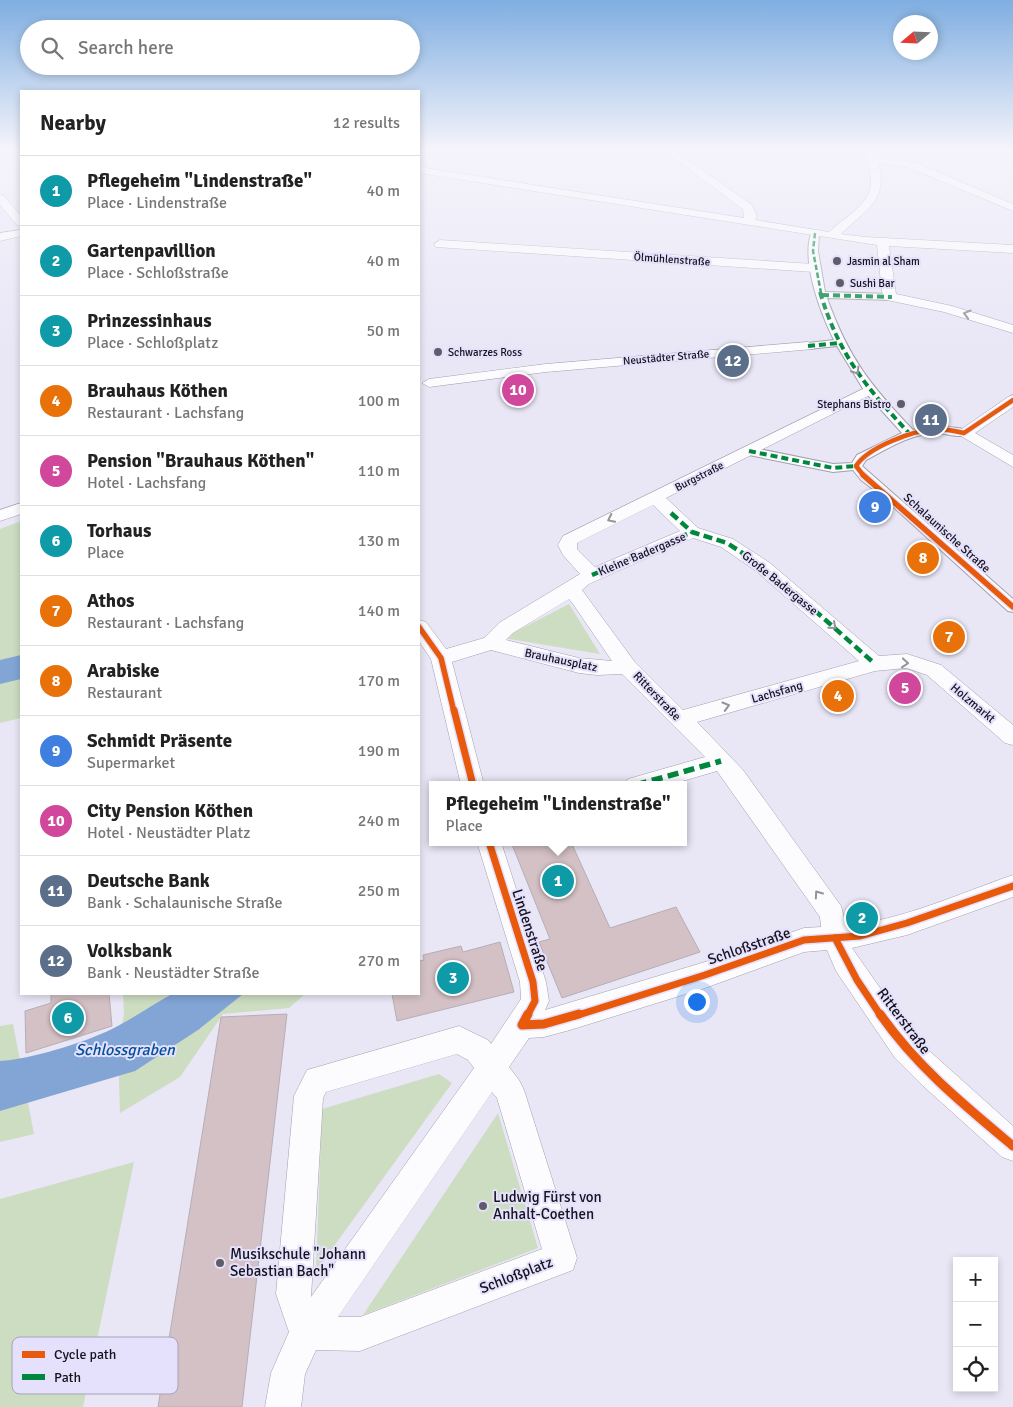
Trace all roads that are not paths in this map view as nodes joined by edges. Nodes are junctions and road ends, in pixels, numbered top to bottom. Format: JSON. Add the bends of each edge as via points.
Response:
{"nodes":[{"id":1,"x":714,"y":217,"type":"edge"},
{"id":2,"x":751,"y":217,"type":"edge"},
{"id":3,"x":853,"y":217,"type":"edge"},
{"id":4,"x":748,"y":222,"type":"junction"},
{"id":5,"x":20,"y":232,"type":"edge"},
{"id":6,"x":832,"y":236,"type":"junction"},
{"id":7,"x":0,"y":237,"type":"edge"},
{"id":8,"x":813,"y":238,"type":"junction"},
{"id":9,"x":440,"y":244,"type":"dead end"},
{"id":10,"x":883,"y":244,"type":"junction"},
{"id":11,"x":1013,"y":249,"type":"edge"},
{"id":12,"x":814,"y":268,"type":"junction"},
{"id":13,"x":822,"y":295,"type":"junction"},
{"id":14,"x":892,"y":297,"type":"junction"},
{"id":15,"x":1013,"y":329,"type":"edge"},
{"id":16,"x":839,"y":343,"type":"junction"},
{"id":17,"x":808,"y":346,"type":"joint"},
{"id":18,"x":424,"y":383,"type":"edge"},
{"id":19,"x":869,"y":390,"type":"junction"},
{"id":20,"x":1013,"y":400,"type":"edge"},
{"id":21,"x":909,"y":433,"type":"junction"},
{"id":22,"x":964,"y":433,"type":"junction"},
{"id":23,"x":749,"y":451,"type":"junction"},
{"id":24,"x":1013,"y":462,"type":"edge"},
{"id":25,"x":861,"y":467,"type":"junction"},
{"id":26,"x":655,"y":498,"type":"junction"},
{"id":27,"x":20,"y":508,"type":"edge"},
{"id":28,"x":0,"y":516,"type":"edge"},
{"id":29,"x":692,"y":532,"type":"junction"},
{"id":30,"x":592,"y":574,"type":"junction"},
{"id":31,"x":570,"y":590,"type":"junction"},
{"id":32,"x":1013,"y":607,"type":"edge"},
{"id":33,"x":420,"y":628,"type":"edge"},
{"id":34,"x":491,"y":643,"type":"junction"},
{"id":35,"x":441,"y":658,"type":"junction"},
{"id":36,"x":875,"y":664,"type":"junction"},
{"id":37,"x":628,"y":666,"type":"junction"},
{"id":38,"x":934,"y":670,"type":"joint"},
{"id":39,"x":679,"y":719,"type":"junction"},
{"id":40,"x":1013,"y":736,"type":"edge"},
{"id":41,"x":721,"y":761,"type":"junction"},
{"id":42,"x":472,"y":781,"type":"edge"},
{"id":43,"x":650,"y":781,"type":"edge"},
{"id":44,"x":490,"y":846,"type":"edge"},
{"id":45,"x":1013,"y":886,"type":"edge"},
{"id":46,"x":836,"y":938,"type":"junction"},
{"id":47,"x":522,"y":1025,"type":"junction"},
{"id":48,"x":493,"y":1066,"type":"junction"},
{"id":49,"x":1013,"y":1146,"type":"edge"},
{"id":50,"x":306,"y":1333,"type":"junction"},
{"id":51,"x":283,"y":1407,"type":"edge"}],
"edges":[{"from":1,"to":4,"type":"street"},
{"from":2,"to":4,"type":"street"},
{"from":3,"to":6,"type":"street"},
{"from":4,"to":8,"type":"street"},
{"from":5,"to":7,"type":"street"},
{"from":6,"to":8,"type":"street"},
{"from":6,"to":10,"type":"street"},
{"from":8,"to":12,"type":"street"},
{"from":9,"to":12,"type":"street","name":"Ölmühlenstraße"},
{"from":10,"to":11,"type":"street"},
{"from":10,"to":14,"type":"street","via":[[888,292]]},
{"from":12,"to":13,"type":"street"},
{"from":13,"to":14,"type":"street"},
{"from":13,"to":16,"type":"street"},
{"from":15,"to":14,"type":"street","one_way":true},
{"from":16,"to":17,"type":"street","name":"Neustädter Straße"},
{"from":16,"to":19,"type":"street","one_way":true},
{"from":17,"to":18,"type":"street","name":"Neustädter Straße","via":[[582,365]]},
{"from":19,"to":21,"type":"street"},
{"from":19,"to":23,"type":"street","name":"Burgstraße"},
{"from":20,"to":22,"type":"street"},
{"from":21,"to":22,"type":"street","via":[[950,428]]},
{"from":21,"to":25,"type":"street"},
{"from":22,"to":24,"type":"street"},
{"from":23,"to":25,"type":"street","via":[[837,468]]},
{"from":23,"to":26,"type":"street","name":"Burgstraße"},
{"from":25,"to":32,"type":"street","name":"Schalaunische Straße"},
{"from":26,"to":29,"type":"street","name":"Große Badergasse"},
{"from":26,"to":30,"type":"street","name":"Burgstraße","one_way":true,"via":[[569,540],[569,551]]},
{"from":27,"to":28,"type":"street"},
{"from":29,"to":30,"type":"street","name":"Kleine Badergasse"},
{"from":29,"to":36,"type":"street","name":"Große Badergasse","one_way":true,"via":[[727,543],[744,554],[794,592]]},
{"from":30,"to":31,"type":"street"},
{"from":31,"to":34,"type":"street","via":[[506,628]]},
{"from":31,"to":37,"type":"street"},
{"from":33,"to":35,"type":"street"},
{"from":34,"to":35,"type":"street"},
{"from":34,"to":37,"type":"street","name":"Brauhausplatz","via":[[604,669]]},
{"from":35,"to":42,"type":"street"},
{"from":36,"to":38,"type":"street","name":"Lachsfang","one_way":true,"via":[[907,661]]},
{"from":39,"to":36,"type":"street","name":"Lachsfang","one_way":true},
{"from":37,"to":39,"type":"street","name":"Ritterstraße"},
{"from":38,"to":40,"type":"street","name":"Holzmarkt"},
{"from":39,"to":41,"type":"street","name":"Ritterstraße"},
{"from":41,"to":43,"type":"street"},
{"from":46,"to":41,"type":"street","name":"Ritterstraße","one_way":true,"via":[[832,914],[735,776]]},
{"from":44,"to":47,"type":"street","name":"Lindenstraße","via":[[533,982],[535,1001]]},
{"from":45,"to":46,"type":"street","name":"Schloßstraße","via":[[897,926],[860,936]]},
{"from":46,"to":47,"type":"street","name":"Schloßstraße","via":[[804,940],[570,1017],[544,1024]]},
{"from":46,"to":49,"type":"street","name":"Ritterstraße","via":[[846,962],[906,1048]]},
{"from":47,"to":48,"type":"street"},
{"from":48,"to":50,"type":"street"},
{"from":48,"to":50,"type":"street","name":"Schloßplatz","via":[[478,1050],[458,1040],[317,1080],[309,1096],[293,1294]]},
{"from":48,"to":50,"type":"street","name":"Schloßplatz","via":[[509,1090],[561,1258],[360,1334]]},
{"from":50,"to":51,"type":"street","via":[[288,1373]]}]}
